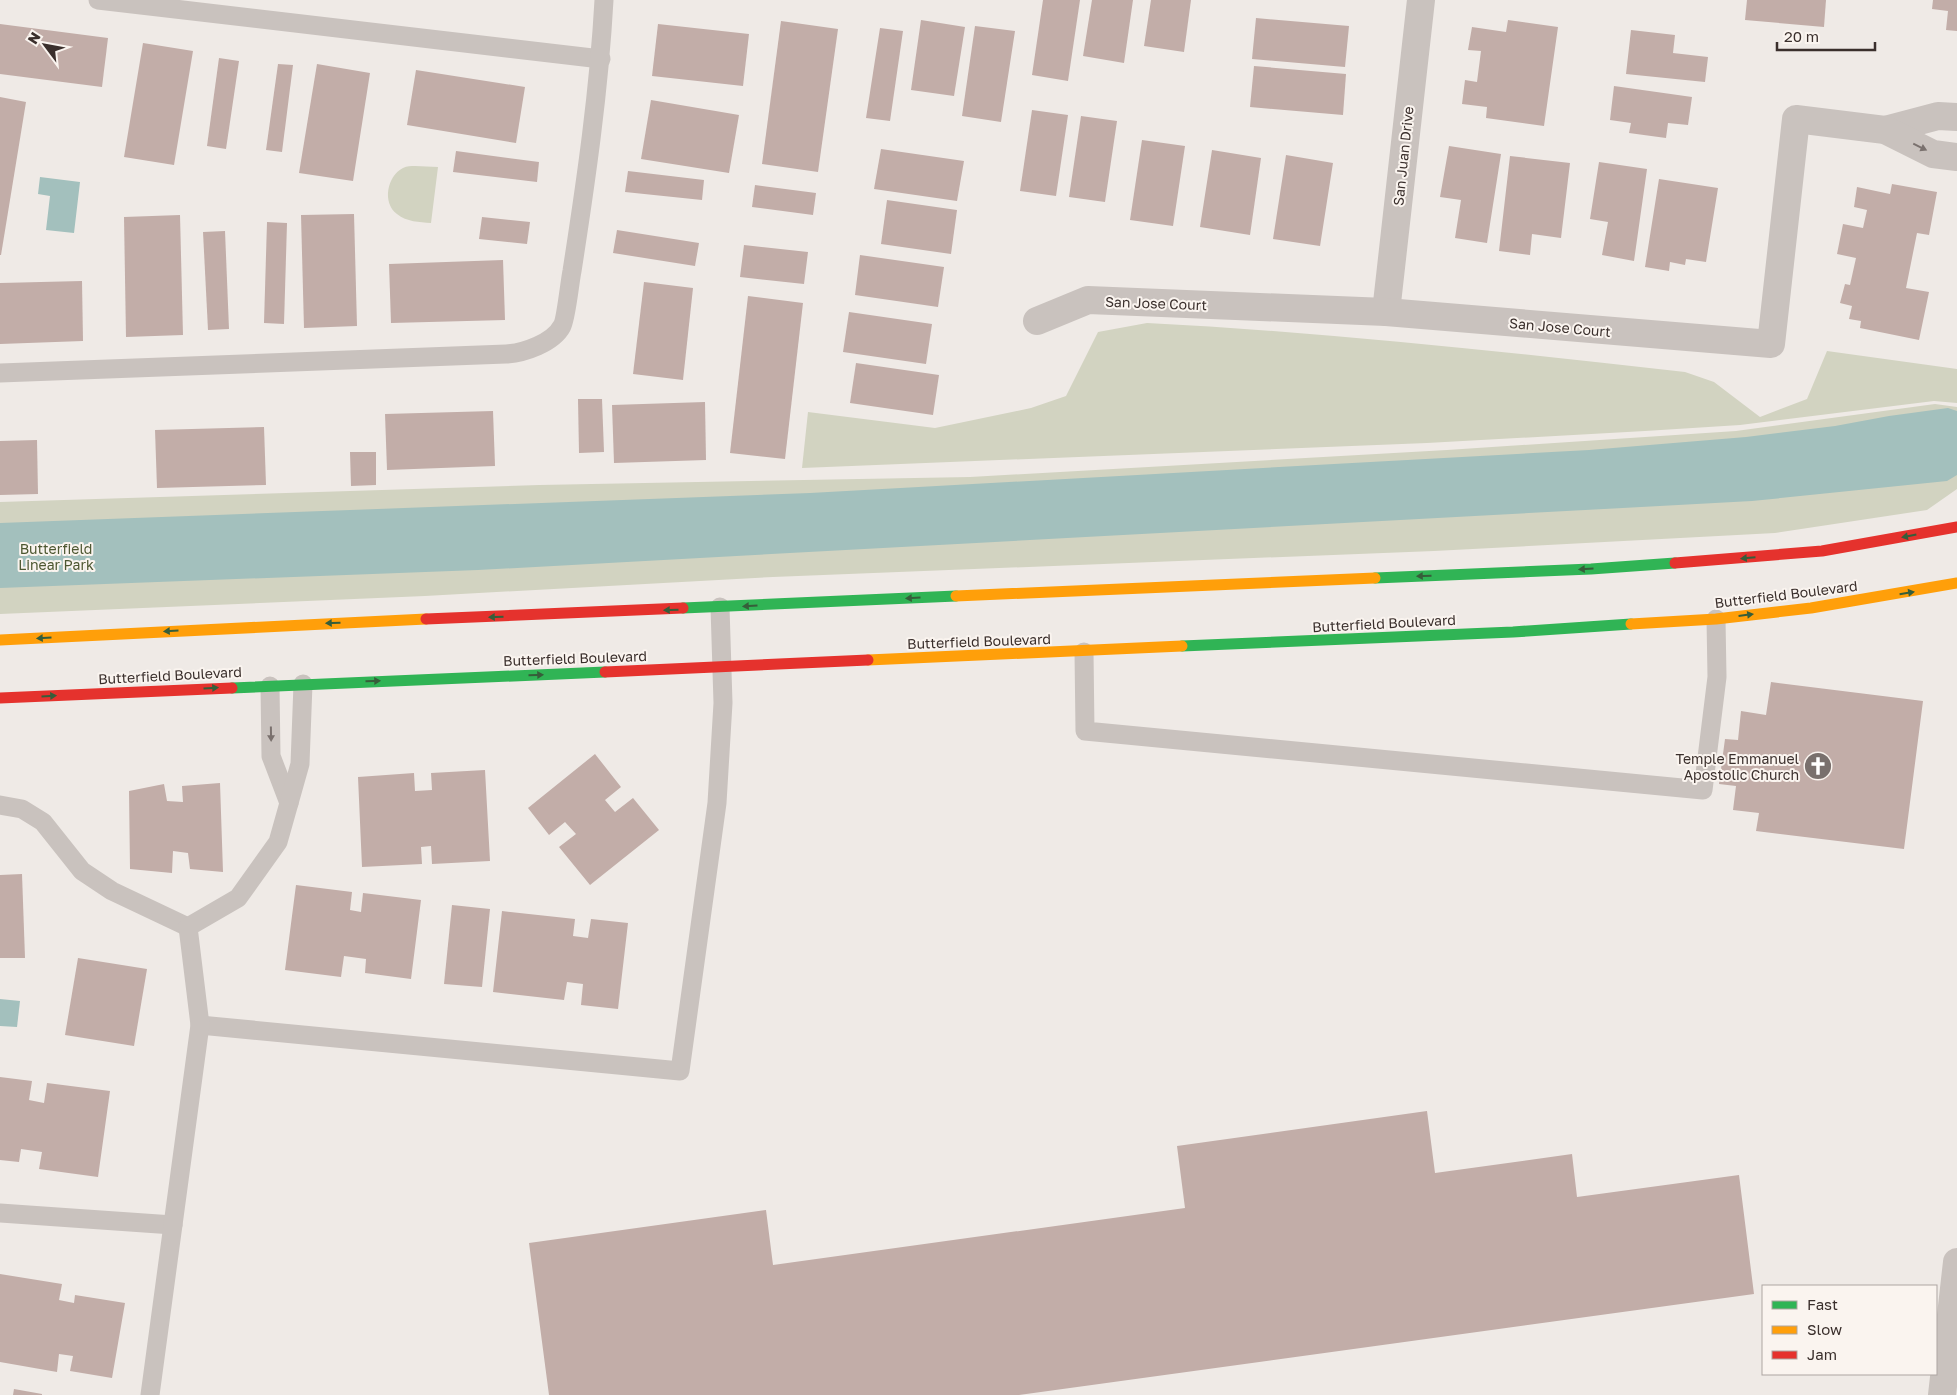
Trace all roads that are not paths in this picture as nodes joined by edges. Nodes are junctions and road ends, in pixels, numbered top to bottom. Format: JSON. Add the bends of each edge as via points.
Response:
{"nodes":[{"id":1,"x":98,"y":0,"type":"edge"},
{"id":2,"x":604,"y":0,"type":"edge"},
{"id":3,"x":1421,"y":0,"type":"edge"},
{"id":4,"x":600,"y":59,"type":"junction"},
{"id":5,"x":1957,"y":118,"type":"edge"},
{"id":6,"x":1885,"y":130,"type":"junction"},
{"id":7,"x":1957,"y":157,"type":"edge"},
{"id":8,"x":1386,"y":312,"type":"junction"},
{"id":9,"x":1037,"y":321,"type":"dead end"},
{"id":10,"x":0,"y":373,"type":"edge"},
{"id":11,"x":1957,"y":526,"type":"edge"},
{"id":12,"x":1957,"y":583,"type":"edge"},
{"id":13,"x":720,"y":608,"type":"junction"},
{"id":14,"x":1716,"y":619,"type":"junction"},
{"id":15,"x":0,"y":640,"type":"edge"},
{"id":16,"x":1084,"y":652,"type":"junction"},
{"id":17,"x":723,"y":667,"type":"junction"},
{"id":18,"x":303,"y":684,"type":"junction"},
{"id":19,"x":270,"y":686,"type":"junction"},
{"id":20,"x":0,"y":698,"type":"edge"},
{"id":21,"x":289,"y":803,"type":"junction"},
{"id":22,"x":0,"y":806,"type":"edge"},
{"id":23,"x":188,"y":927,"type":"junction"},
{"id":24,"x":200,"y":1025,"type":"junction"},
{"id":25,"x":0,"y":1213,"type":"edge"},
{"id":26,"x":173,"y":1225,"type":"junction"},
{"id":27,"x":1957,"y":1262,"type":"edge"},
{"id":28,"x":1953,"y":1333,"type":"edge"},
{"id":29,"x":150,"y":1395,"type":"edge"},
{"id":30,"x":1942,"y":1395,"type":"edge"}],
"edges":[{"from":1,"to":4,"type":"lane"},
{"from":2,"to":4,"type":"lane"},
{"from":3,"to":8,"type":"street","name":"San Juan Drive"},
{"from":4,"to":10,"type":"lane","via":[[583,202],[562,326],[542,345],[506,354]]},
{"from":5,"to":6,"type":"street","name":"San Jose Court","via":[[1938,116]]},
{"from":6,"to":7,"type":"street","name":"San Jose Court","one_way":true,"via":[[1933,154]]},
{"from":6,"to":8,"type":"street","name":"San Jose Court","via":[[1796,119],[1771,344]]},
{"from":8,"to":9,"type":"street","name":"San Jose Court","via":[[1088,300]]},
{"from":11,"to":13,"type":"main road","one_way":true,"via":[[1904,538],[1805,553],[1701,562]]},
{"from":14,"to":12,"type":"main road","name":"Butterfield Boulevard","one_way":true,"via":[[1812,608]]},
{"from":13,"to":15,"type":"main road","one_way":true},
{"from":13,"to":17,"type":"lane"},
{"from":14,"to":16,"type":"main road","name":"Butterfield Boulevard"},
{"from":14,"to":16,"type":"lane","via":[[1718,677],[1703,790],[1085,731]]},
{"from":16,"to":17,"type":"main road","name":"Butterfield Boulevard"},
{"from":18,"to":17,"type":"main road","name":"Butterfield Boulevard","one_way":true},
{"from":17,"to":24,"type":"lane","via":[[717,804],[680,1071]]},
{"from":18,"to":19,"type":"main road","name":"Butterfield Boulevard"},
{"from":18,"to":21,"type":"lane","via":[[300,764]]},
{"from":20,"to":19,"type":"main road","name":"Butterfield Boulevard","one_way":true},
{"from":19,"to":21,"type":"lane","one_way":true,"via":[[271,756]]},
{"from":21,"to":23,"type":"lane","via":[[278,842],[238,898]]},
{"from":22,"to":23,"type":"lane","via":[[22,809],[43,822],[82,871],[112,891]]},
{"from":23,"to":24,"type":"lane"},
{"from":24,"to":26,"type":"lane"},
{"from":25,"to":26,"type":"lane"},
{"from":26,"to":29,"type":"lane"},
{"from":27,"to":28,"type":"street"},
{"from":28,"to":30,"type":"street"}]}
